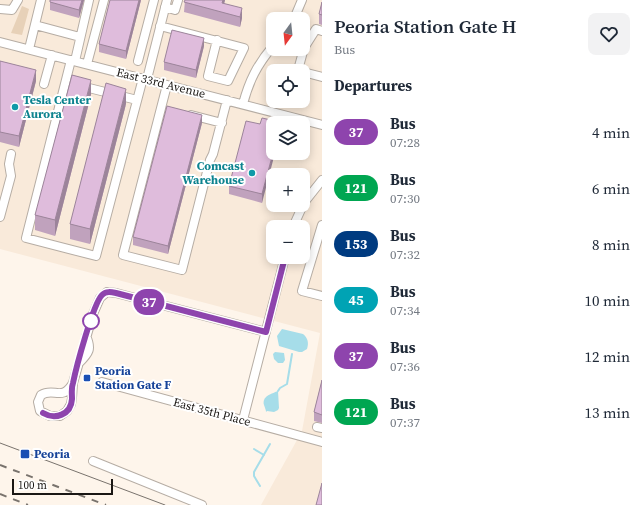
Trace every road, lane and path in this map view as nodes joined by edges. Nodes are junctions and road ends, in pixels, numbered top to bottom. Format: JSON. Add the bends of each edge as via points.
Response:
{"nodes":[{"id":1,"x":18,"y":0,"type":"edge"},
{"id":2,"x":41,"y":0,"type":"edge"},
{"id":3,"x":89,"y":0,"type":"edge"},
{"id":4,"x":104,"y":0,"type":"edge"},
{"id":5,"x":154,"y":0,"type":"edge"},
{"id":6,"x":178,"y":0,"type":"edge"},
{"id":7,"x":302,"y":0,"type":"edge"},
{"id":8,"x":166,"y":4,"type":"edge"},
{"id":9,"x":0,"y":9,"type":"edge"},
{"id":10,"x":297,"y":12,"type":"edge"},
{"id":11,"x":35,"y":25,"type":"junction"},
{"id":12,"x":160,"y":26,"type":"junction"},
{"id":13,"x":322,"y":31,"type":"edge"},
{"id":14,"x":80,"y":37,"type":"junction"},
{"id":15,"x":217,"y":40,"type":"junction"},
{"id":16,"x":0,"y":42,"type":"edge"},
{"id":17,"x":143,"y":43,"type":"junction"},
{"id":18,"x":155,"y":46,"type":"junction"},
{"id":19,"x":29,"y":49,"type":"junction"},
{"id":20,"x":52,"y":55,"type":"junction"},
{"id":21,"x":266,"y":55,"type":"edge"},
{"id":22,"x":73,"y":60,"type":"junction"},
{"id":23,"x":138,"y":61,"type":"dead end"},
{"id":24,"x":87,"y":64,"type":"junction"},
{"id":25,"x":300,"y":64,"type":"edge"},
{"id":26,"x":310,"y":73,"type":"edge"},
{"id":27,"x":322,"y":77,"type":"edge"},
{"id":28,"x":145,"y":79,"type":"junction"},
{"id":29,"x":65,"y":82,"type":"junction"},
{"id":30,"x":44,"y":84,"type":"dead end"},
{"id":31,"x":167,"y":85,"type":"junction"},
{"id":32,"x":137,"y":100,"type":"junction"},
{"id":33,"x":227,"y":100,"type":"junction"},
{"id":34,"x":243,"y":104,"type":"junction"},
{"id":35,"x":184,"y":113,"type":"edge"},
{"id":36,"x":222,"y":123,"type":"junction"},
{"id":37,"x":322,"y":125,"type":"edge"},
{"id":38,"x":11,"y":154,"type":"dead end"},
{"id":39,"x":322,"y":180,"type":"edge"},
{"id":40,"x":310,"y":196,"type":"edge"},
{"id":41,"x":0,"y":217,"type":"edge"},
{"id":42,"x":322,"y":225,"type":"edge"},
{"id":43,"x":283,"y":264,"type":"edge"},
{"id":44,"x":322,"y":296,"type":"edge"},
{"id":45,"x":266,"y":332,"type":"junction"},
{"id":46,"x":102,"y":382,"type":"dead end"},
{"id":47,"x":73,"y":383,"type":"junction"},
{"id":48,"x":243,"y":420,"type":"junction"},
{"id":49,"x":322,"y":442,"type":"edge"},
{"id":50,"x":92,"y":461,"type":"dead end"},
{"id":51,"x":202,"y":505,"type":"edge"}],
"edges":[{"from":1,"to":9,"type":"street","via":[[12,10]]},
{"from":2,"to":11,"type":"street"},
{"from":3,"to":14,"type":"street"},
{"from":4,"to":24,"type":"street"},
{"from":5,"to":8,"type":"street"},
{"from":5,"to":17,"type":"street"},
{"from":6,"to":8,"type":"street","via":[[175,10]]},
{"from":7,"to":10,"type":"street"},
{"from":8,"to":12,"type":"street"},
{"from":11,"to":14,"type":"street"},
{"from":11,"to":19,"type":"street"},
{"from":12,"to":15,"type":"street"},
{"from":12,"to":18,"type":"street"},
{"from":13,"to":25,"type":"street","via":[[316,29],[304,48]]},
{"from":14,"to":22,"type":"street"},
{"from":15,"to":15,"type":"street","via":[[244,48],[228,81],[208,76]]},
{"from":16,"to":19,"type":"street","name":"East 33rd Avenue"},
{"from":17,"to":18,"type":"street"},
{"from":17,"to":23,"type":"street"},
{"from":18,"to":28,"type":"street"},
{"from":19,"to":20,"type":"street","name":"East 33rd Avenue"},
{"from":20,"to":22,"type":"street","name":"East 33rd Avenue"},
{"from":20,"to":30,"type":"street"},
{"from":21,"to":34,"type":"street","via":[[253,74]]},
{"from":22,"to":24,"type":"street","name":"East 33rd Avenue"},
{"from":22,"to":29,"type":"street"},
{"from":24,"to":28,"type":"street","name":"East 33rd Avenue"},
{"from":26,"to":27,"type":"street"},
{"from":28,"to":31,"type":"street","name":"East 33rd Avenue"},
{"from":28,"to":32,"type":"street"},
{"from":29,"to":32,"type":"street"},
{"from":29,"to":32,"type":"street","via":[[26,238],[96,256]]},
{"from":31,"to":33,"type":"street","name":"East 33rd Avenue"},
{"from":31,"to":36,"type":"street","via":[[165,108],[123,255],[182,270]]},
{"from":33,"to":34,"type":"street","name":"East 33rd Avenue"},
{"from":33,"to":36,"type":"street"},
{"from":34,"to":37,"type":"street","name":"East 33rd Avenue"},
{"from":35,"to":36,"type":"street"},
{"from":38,"to":41,"type":"street","via":[[10,176]]},
{"from":39,"to":40,"type":"street"},
{"from":42,"to":44,"type":"street","via":[[302,291]]},
{"from":43,"to":45,"type":"street"},
{"from":45,"to":47,"type":"street","via":[[110,292],[103,294],[99,300],[86,336],[89,349],[78,364]]},
{"from":45,"to":48,"type":"street"},
{"from":46,"to":48,"type":"street","name":"East 35th Place"},
{"from":47,"to":47,"type":"street","via":[[62,394],[49,392],[41,395],[38,402],[40,411],[50,416],[64,414],[72,401]]},
{"from":48,"to":49,"type":"street","name":"East 35th Place"},
{"from":50,"to":51,"type":"street"}]}
